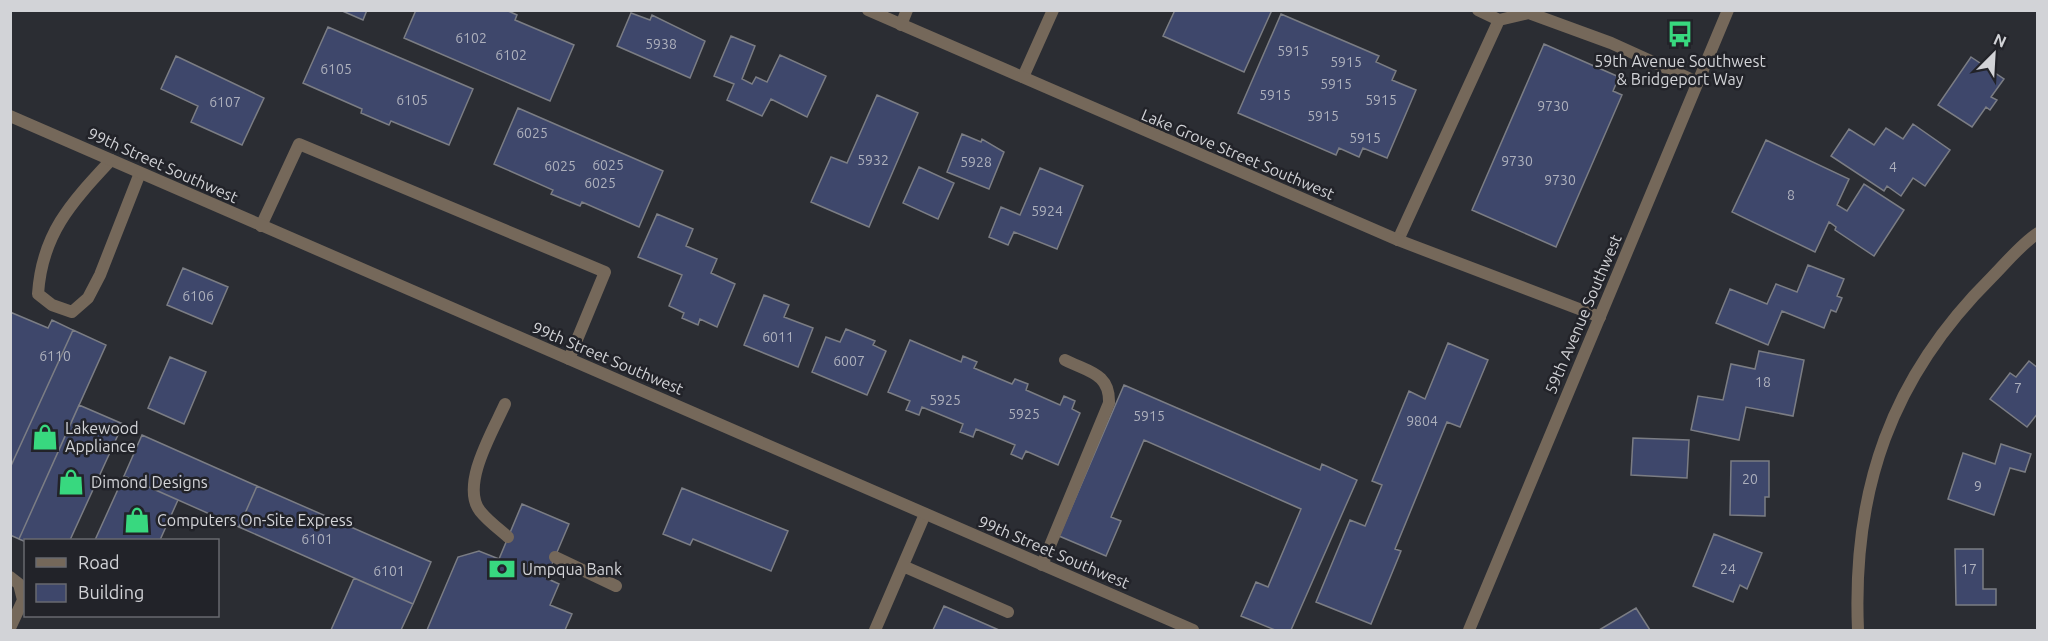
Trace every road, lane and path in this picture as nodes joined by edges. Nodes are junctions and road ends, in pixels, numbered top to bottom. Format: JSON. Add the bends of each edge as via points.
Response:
{"nodes":[{"id":1,"x":868,"y":10,"type":"edge"},
{"id":2,"x":907,"y":10,"type":"edge"},
{"id":3,"x":1053,"y":10,"type":"edge"},
{"id":4,"x":1478,"y":10,"type":"edge"},
{"id":5,"x":1728,"y":10,"type":"edge"},
{"id":6,"x":1499,"y":20,"type":"junction"},
{"id":7,"x":901,"y":25,"type":"junction"},
{"id":8,"x":1023,"y":77,"type":"junction"},
{"id":9,"x":1697,"y":82,"type":"junction"},
{"id":10,"x":10,"y":116,"type":"edge"},
{"id":11,"x":111,"y":160,"type":"junction"},
{"id":12,"x":140,"y":173,"type":"junction"},
{"id":13,"x":261,"y":226,"type":"junction"},
{"id":14,"x":2037,"y":233,"type":"edge"},
{"id":15,"x":1398,"y":240,"type":"junction"},
{"id":16,"x":1600,"y":318,"type":"junction"},
{"id":17,"x":569,"y":359,"type":"junction"},
{"id":18,"x":1065,"y":360,"type":"dead end"},
{"id":19,"x":504,"y":404,"type":"dead end"},
{"id":20,"x":925,"y":514,"type":"junction"},
{"id":21,"x":508,"y":537,"type":"dead end"},
{"id":22,"x":555,"y":557,"type":"dead end"},
{"id":23,"x":1042,"y":565,"type":"junction"},
{"id":24,"x":903,"y":566,"type":"junction"},
{"id":25,"x":10,"y":577,"type":"edge"},
{"id":26,"x":616,"y":586,"type":"dead end"},
{"id":27,"x":1008,"y":612,"type":"dead end"},
{"id":28,"x":10,"y":628,"type":"edge"},
{"id":29,"x":875,"y":630,"type":"edge"},
{"id":30,"x":1193,"y":630,"type":"edge"},
{"id":31,"x":1469,"y":630,"type":"edge"},
{"id":32,"x":1858,"y":630,"type":"edge"}],
"edges":[{"from":1,"to":7,"type":"street","name":"Lake Grove Street Southwest"},
{"from":2,"to":7,"type":"street"},
{"from":3,"to":8,"type":"street"},
{"from":4,"to":6,"type":"street"},
{"from":5,"to":9,"type":"street","name":"59th Avenue Southwest"},
{"from":6,"to":9,"type":"street","via":[[1529,13]]},
{"from":6,"to":15,"type":"street"},
{"from":7,"to":8,"type":"street","name":"Lake Grove Street Southwest"},
{"from":8,"to":15,"type":"street","name":"Lake Grove Street Southwest"},
{"from":9,"to":16,"type":"street","name":"59th Avenue Southwest"},
{"from":10,"to":11,"type":"street","name":"99th Street Southwest"},
{"from":11,"to":12,"type":"street","name":"99th Street Southwest"},
{"from":11,"to":12,"type":"street","via":[[69,206],[45,253],[38,294],[52,305],[72,312],[88,298]]},
{"from":12,"to":13,"type":"street","name":"99th Street Southwest"},
{"from":13,"to":17,"type":"street","name":"99th Street Southwest"},
{"from":13,"to":17,"type":"street","via":[[299,144],[605,272]]},
{"from":14,"to":32,"type":"street","via":[[1945,329],[1884,436],[1871,478],[1858,548]]},
{"from":15,"to":16,"type":"street","name":"Lake Grove Street Southwest"},
{"from":16,"to":31,"type":"street","name":"59th Avenue Southwest"},
{"from":17,"to":20,"type":"street","name":"99th Street Southwest"},
{"from":18,"to":23,"type":"street","via":[[1105,380],[1109,403]]},
{"from":19,"to":21,"type":"street","via":[[472,488],[479,510]]},
{"from":20,"to":23,"type":"street","name":"99th Street Southwest"},
{"from":20,"to":24,"type":"street"},
{"from":22,"to":26,"type":"street"},
{"from":23,"to":30,"type":"street","name":"99th Street Southwest"},
{"from":24,"to":27,"type":"street"},
{"from":24,"to":29,"type":"street"},
{"from":25,"to":28,"type":"street","via":[[19,584],[23,600]]}]}
